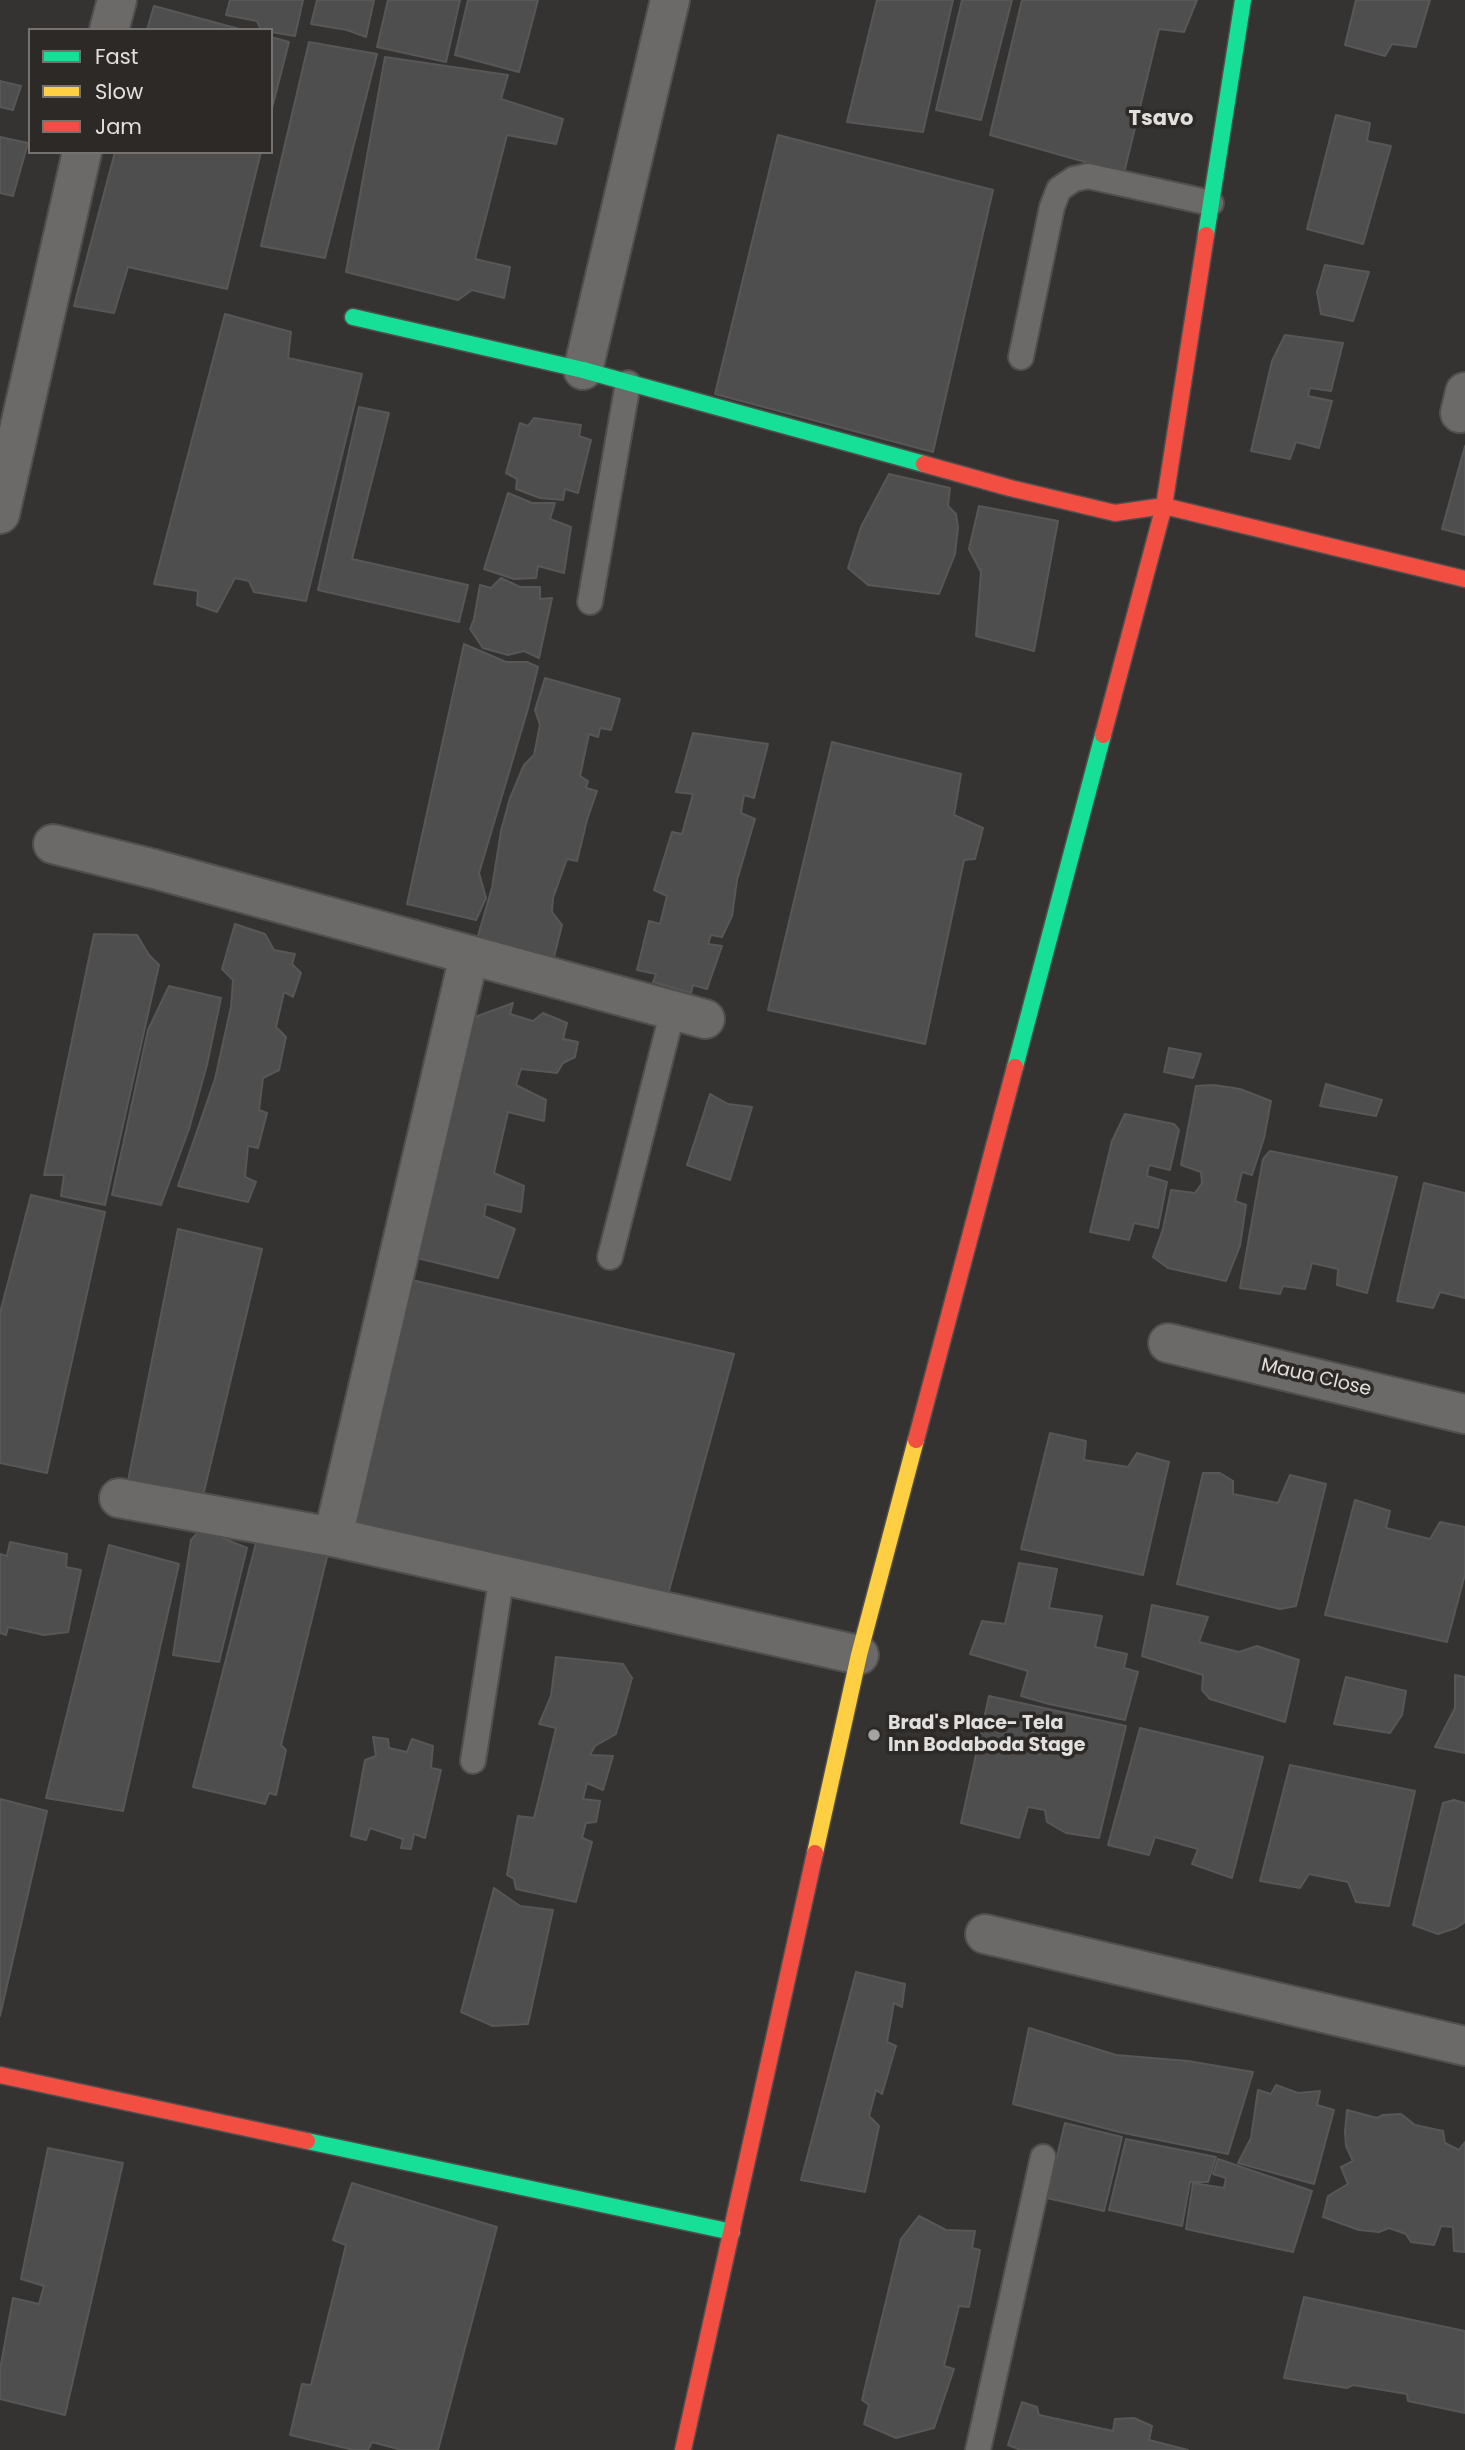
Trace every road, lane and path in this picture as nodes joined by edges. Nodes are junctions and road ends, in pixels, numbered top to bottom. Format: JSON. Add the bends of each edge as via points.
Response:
{"nodes":[{"id":1,"x":117,"y":0,"type":"edge"},
{"id":2,"x":670,"y":0,"type":"edge"},
{"id":3,"x":1243,"y":0,"type":"edge"},
{"id":4,"x":110,"y":28,"type":"edge"},
{"id":5,"x":82,"y":154,"type":"edge"},
{"id":6,"x":1211,"y":202,"type":"junction"},
{"id":7,"x":353,"y":317,"type":"dead end"},
{"id":8,"x":1021,"y":357,"type":"dead end"},
{"id":9,"x":583,"y":370,"type":"junction"},
{"id":10,"x":628,"y":383,"type":"junction"},
{"id":11,"x":1164,"y":506,"type":"junction"},
{"id":12,"x":0,"y":514,"type":"edge"},
{"id":13,"x":1465,"y":579,"type":"edge"},
{"id":14,"x":590,"y":602,"type":"dead end"},
{"id":15,"x":53,"y":844,"type":"dead end"},
{"id":16,"x":469,"y":956,"type":"junction"},
{"id":17,"x":689,"y":1014,"type":"joint"},
{"id":18,"x":610,"y":1257,"type":"dead end"},
{"id":19,"x":1168,"y":1343,"type":"dead end"},
{"id":20,"x":1465,"y":1414,"type":"edge"},
{"id":21,"x":119,"y":1498,"type":"dead end"},
{"id":22,"x":333,"y":1537,"type":"junction"},
{"id":23,"x":502,"y":1575,"type":"junction"},
{"id":24,"x":859,"y":1655,"type":"junction"},
{"id":25,"x":473,"y":1762,"type":"dead end"},
{"id":26,"x":985,"y":1934,"type":"dead end"},
{"id":27,"x":1465,"y":2046,"type":"edge"},
{"id":28,"x":0,"y":2075,"type":"edge"},
{"id":29,"x":1043,"y":2157,"type":"dead end"},
{"id":30,"x":732,"y":2232,"type":"junction"},
{"id":31,"x":683,"y":2450,"type":"edge"},
{"id":32,"x":978,"y":2450,"type":"edge"}],
"edges":[{"from":1,"to":4,"type":"street"},
{"from":2,"to":9,"type":"street"},
{"from":3,"to":6,"type":"street"},
{"from":5,"to":12,"type":"street"},
{"from":6,"to":8,"type":"lane","via":[[1088,176],[1059,189]]},
{"from":6,"to":11,"type":"street"},
{"from":7,"to":9,"type":"street"},
{"from":9,"to":10,"type":"street"},
{"from":10,"to":11,"type":"street","via":[[1115,513]]},
{"from":10,"to":14,"type":"lane"},
{"from":11,"to":13,"type":"street"},
{"from":11,"to":24,"type":"street"},
{"from":15,"to":16,"type":"street"},
{"from":16,"to":17,"type":"street"},
{"from":16,"to":22,"type":"street"},
{"from":17,"to":18,"type":"lane"},
{"from":19,"to":20,"type":"street","name":"Maua Close"},
{"from":21,"to":22,"type":"street"},
{"from":22,"to":23,"type":"street"},
{"from":23,"to":24,"type":"street"},
{"from":23,"to":25,"type":"lane"},
{"from":24,"to":30,"type":"street"},
{"from":26,"to":27,"type":"street"},
{"from":28,"to":30,"type":"street"},
{"from":29,"to":32,"type":"lane"},
{"from":30,"to":31,"type":"street"}]}
